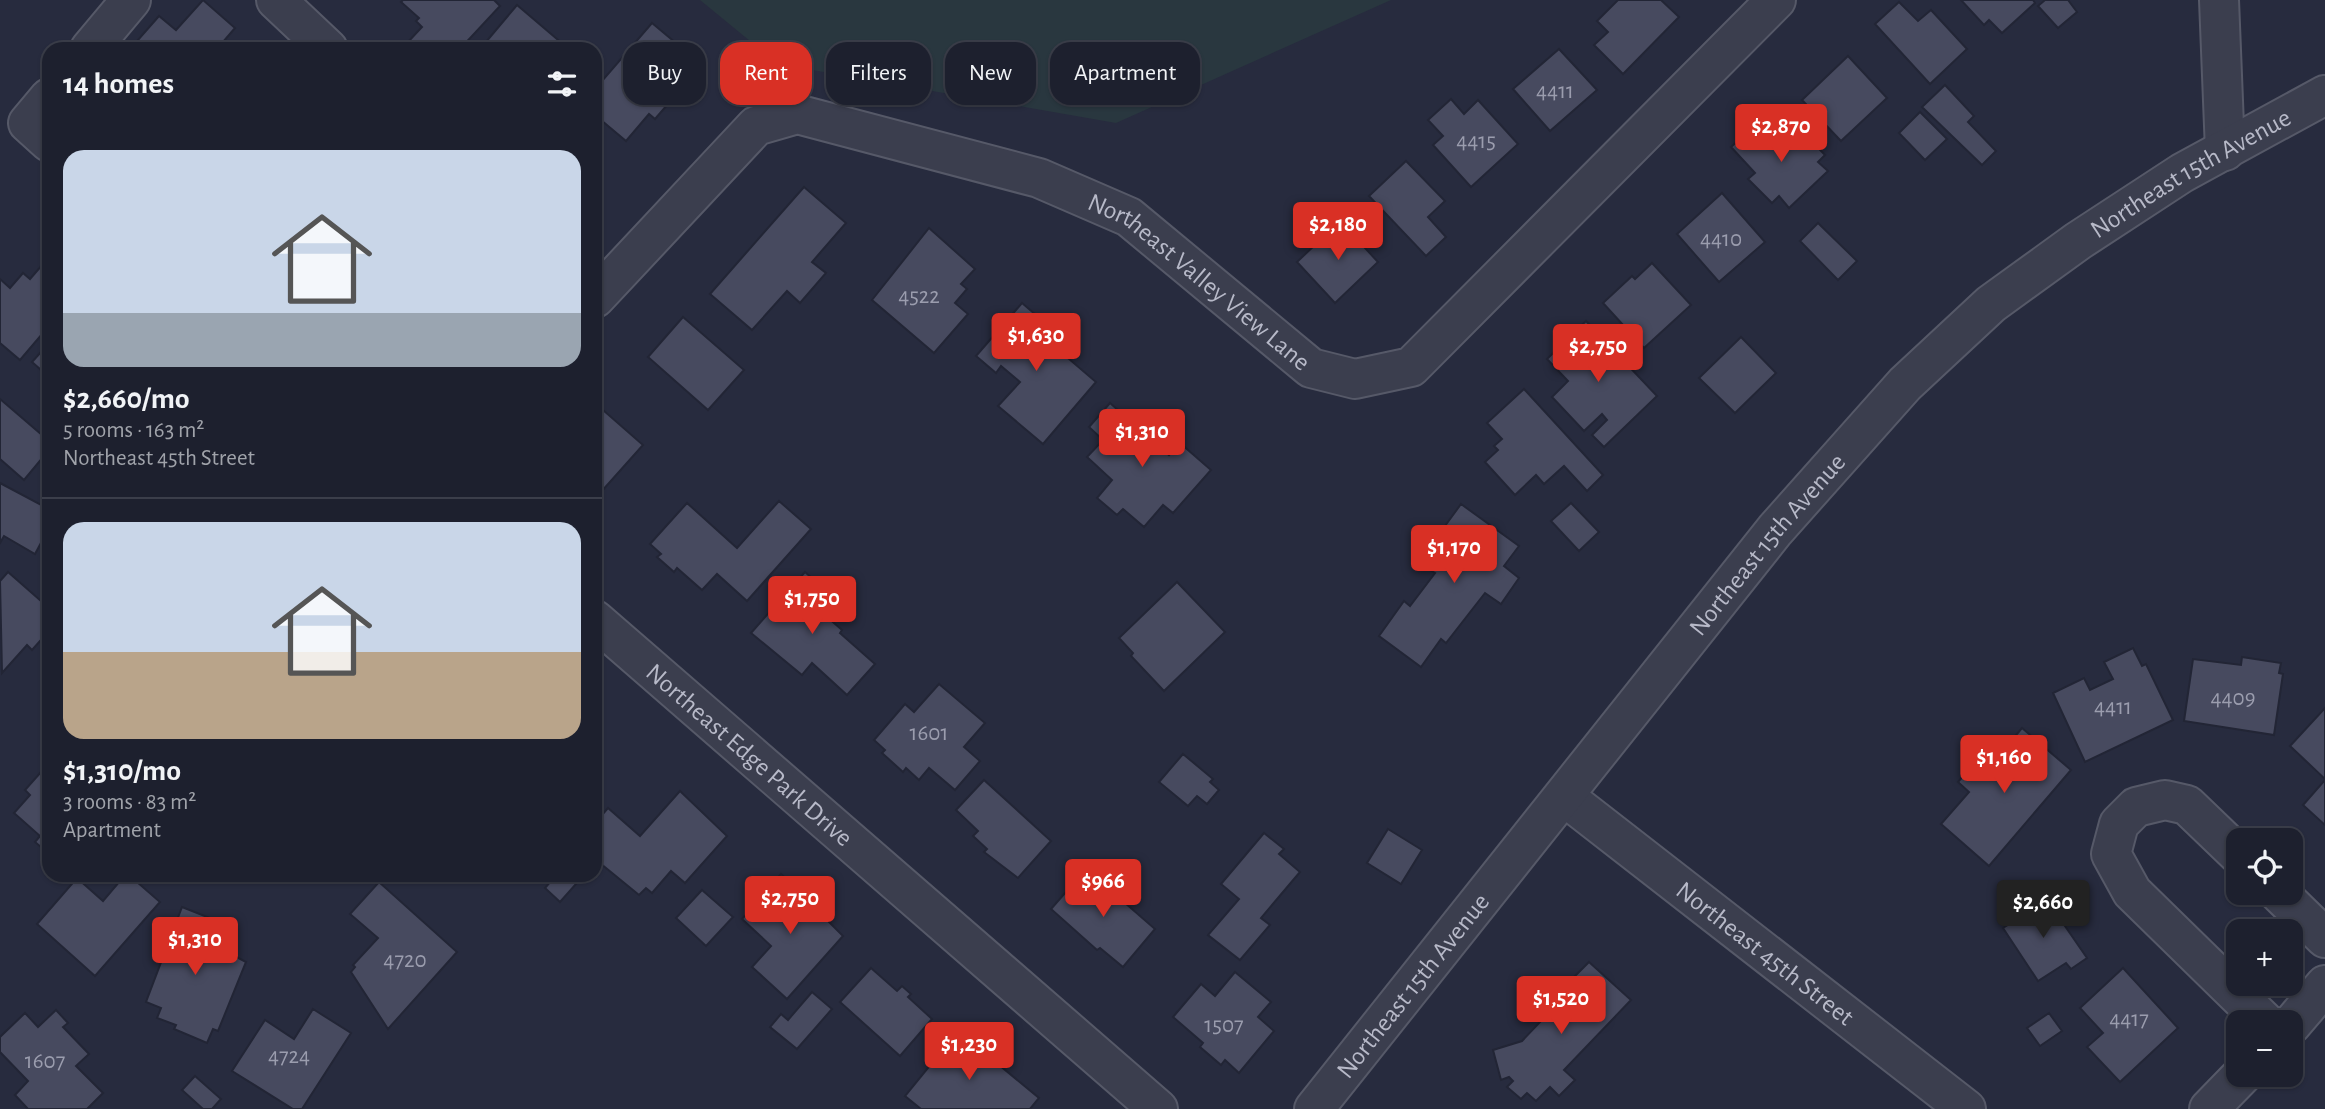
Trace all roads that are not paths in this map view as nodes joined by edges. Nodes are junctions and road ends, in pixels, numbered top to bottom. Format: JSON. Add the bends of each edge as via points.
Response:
{"nodes":[{"id":1,"x":131,"y":0,"type":"edge"},
{"id":2,"x":276,"y":0,"type":"edge"},
{"id":3,"x":1776,"y":0,"type":"edge"},
{"id":4,"x":2219,"y":0,"type":"edge"},
{"id":5,"x":96,"y":42,"type":"edge"},
{"id":6,"x":321,"y":42,"type":"edge"},
{"id":7,"x":2325,"y":95,"type":"edge"},
{"id":8,"x":2225,"y":151,"type":"junction"},
{"id":9,"x":602,"y":290,"type":"edge"},
{"id":10,"x":602,"y":626,"type":"edge"},
{"id":11,"x":1565,"y":797,"type":"junction"},
{"id":12,"x":2226,"y":842,"type":"edge"},
{"id":13,"x":2291,"y":905,"type":"edge"},
{"id":14,"x":2325,"y":938,"type":"edge"},
{"id":15,"x":2325,"y":985,"type":"edge"},
{"id":16,"x":2253,"y":1010,"type":"edge"},
{"id":17,"x":2303,"y":1010,"type":"edge"},
{"id":18,"x":2230,"y":1087,"type":"edge"},
{"id":19,"x":1158,"y":1109,"type":"edge"},
{"id":20,"x":1314,"y":1109,"type":"edge"},
{"id":21,"x":1966,"y":1109,"type":"edge"},
{"id":22,"x":2209,"y":1109,"type":"edge"}],
"edges":[{"from":1,"to":5,"type":"street"},
{"from":2,"to":6,"type":"street"},
{"from":3,"to":9,"type":"street","name":"Northeast Valley View Lane","via":[[1411,367],[1355,379],[1311,368],[1129,217],[1039,178],[797,114],[755,126]]},
{"from":4,"to":8,"type":"street"},
{"from":7,"to":8,"type":"street","name":"Northeast 15th Avenue"},
{"from":8,"to":11,"type":"street","name":"Northeast 15th Avenue","via":[[2182,173],[1991,304],[1905,384],[1775,530]]},
{"from":10,"to":19,"type":"street","name":"Northeast Edge Park Drive"},
{"from":11,"to":20,"type":"street","name":"Northeast 15th Avenue"},
{"from":11,"to":21,"type":"street","name":"Northeast 45th Street"},
{"from":12,"to":16,"type":"street","via":[[2187,805],[2165,800],[2136,807],[2119,824],[2110,854],[2132,892]]},
{"from":13,"to":14,"type":"street"},
{"from":15,"to":17,"type":"street"},
{"from":18,"to":22,"type":"street"}]}
